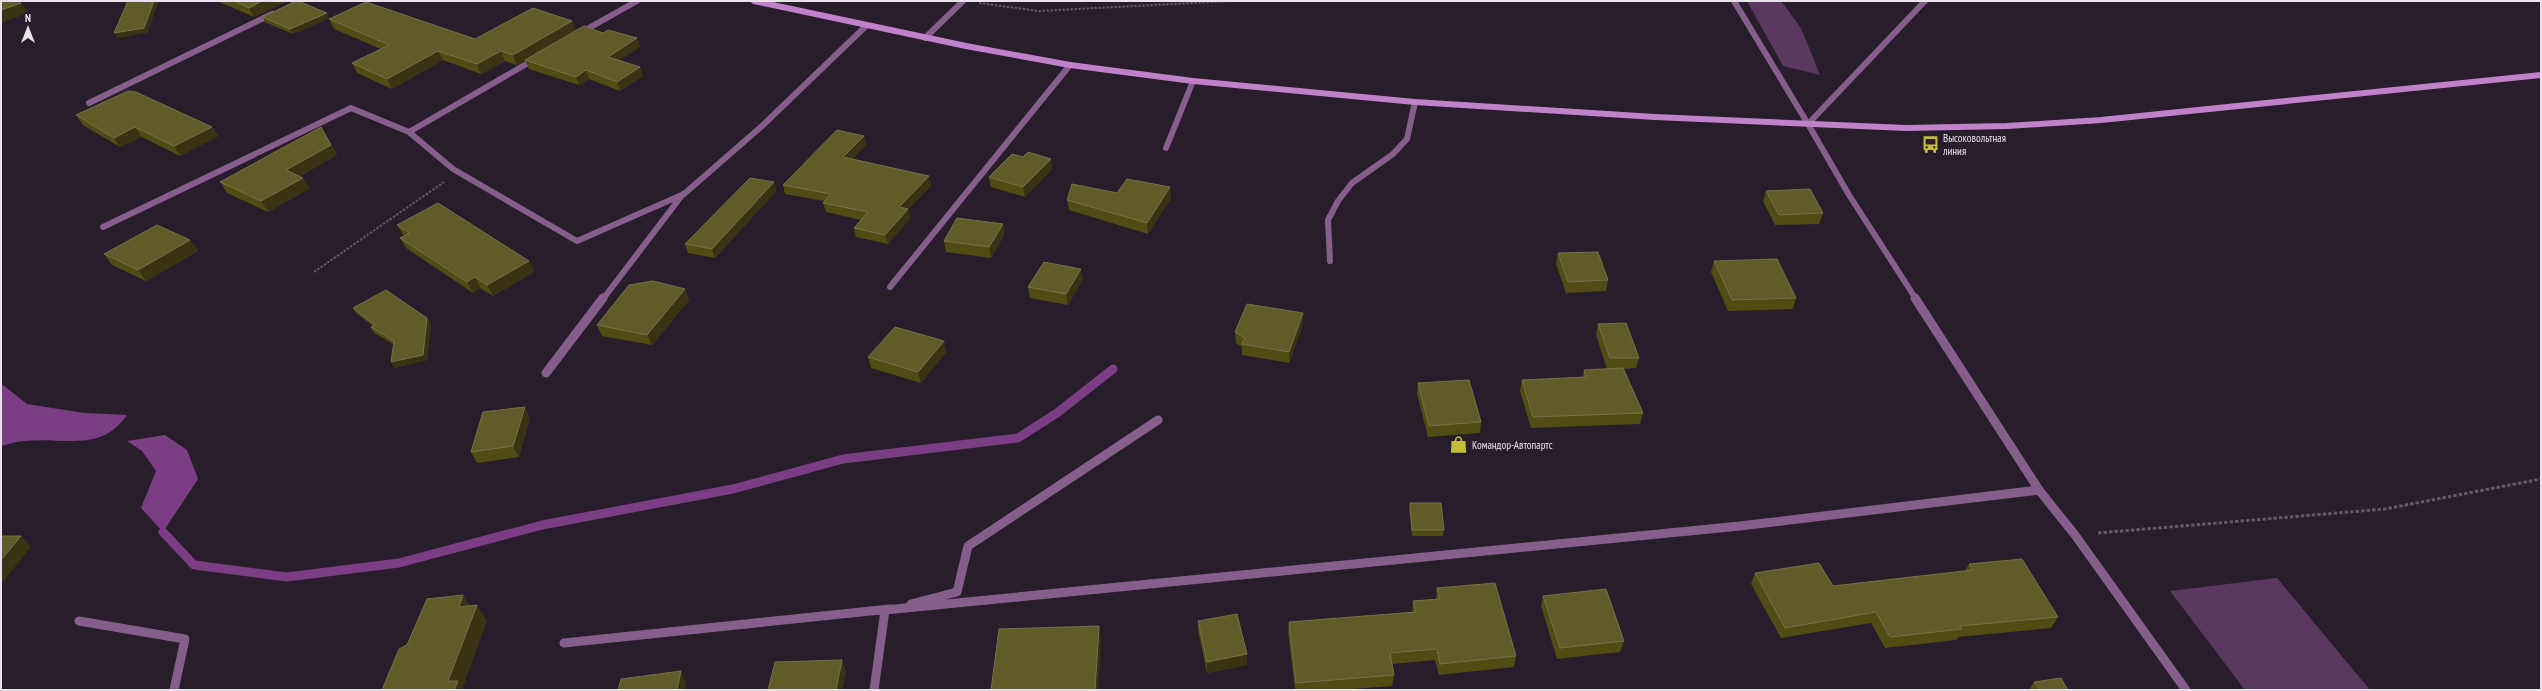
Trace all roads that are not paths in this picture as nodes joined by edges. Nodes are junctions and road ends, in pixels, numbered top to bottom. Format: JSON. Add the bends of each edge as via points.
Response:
{"nodes":[{"id":1,"x":637,"y":1,"type":"edge"},
{"id":2,"x":754,"y":1,"type":"edge"},
{"id":3,"x":963,"y":1,"type":"edge"},
{"id":4,"x":1734,"y":1,"type":"edge"},
{"id":5,"x":1925,"y":1,"type":"edge"},
{"id":6,"x":277,"y":11,"type":"edge"},
{"id":7,"x":866,"y":26,"type":"junction"},
{"id":8,"x":574,"y":37,"type":"edge"},
{"id":9,"x":925,"y":38,"type":"junction"},
{"id":10,"x":540,"y":56,"type":"edge"},
{"id":11,"x":1070,"y":65,"type":"junction"},
{"id":12,"x":2541,"y":75,"type":"edge"},
{"id":13,"x":1193,"y":81,"type":"junction"},
{"id":14,"x":1415,"y":102,"type":"junction"},
{"id":15,"x":88,"y":103,"type":"dead end"},
{"id":16,"x":1808,"y":124,"type":"junction"},
{"id":17,"x":409,"y":132,"type":"junction"},
{"id":18,"x":1166,"y":148,"type":"dead end"},
{"id":19,"x":684,"y":194,"type":"junction"},
{"id":20,"x":103,"y":226,"type":"dead end"},
{"id":21,"x":1330,"y":262,"type":"dead end"},
{"id":22,"x":890,"y":287,"type":"dead end"},
{"id":23,"x":546,"y":373,"type":"dead end"},
{"id":24,"x":1158,"y":420,"type":"dead end"},
{"id":25,"x":2039,"y":490,"type":"junction"},
{"id":26,"x":885,"y":610,"type":"junction"},
{"id":27,"x":79,"y":621,"type":"dead end"},
{"id":28,"x":564,"y":643,"type":"dead end"},
{"id":29,"x":174,"y":690,"type":"edge"},
{"id":30,"x":874,"y":690,"type":"edge"},
{"id":31,"x":2186,"y":690,"type":"edge"}],
"edges":[{"from":1,"to":8,"type":"street"},
{"from":2,"to":7,"type":"main road"},
{"from":3,"to":9,"type":"street"},
{"from":4,"to":16,"type":"street"},
{"from":5,"to":16,"type":"street"},
{"from":6,"to":15,"type":"street"},
{"from":7,"to":9,"type":"main road"},
{"from":7,"to":19,"type":"street","via":[[762,126]]},
{"from":9,"to":11,"type":"main road"},
{"from":10,"to":17,"type":"street"},
{"from":11,"to":13,"type":"main road"},
{"from":11,"to":22,"type":"street"},
{"from":12,"to":16,"type":"main road","via":[[2051,123],[1939,128]]},
{"from":13,"to":14,"type":"main road"},
{"from":13,"to":18,"type":"street"},
{"from":14,"to":16,"type":"main road","via":[[1534,111]]},
{"from":14,"to":21,"type":"street","via":[[1407,139],[1393,154],[1352,183],[1331,214],[1328,220]]},
{"from":16,"to":25,"type":"street","via":[[1849,195]]},
{"from":17,"to":19,"type":"street","via":[[453,169],[577,241]]},
{"from":17,"to":20,"type":"street","via":[[351,108]]},
{"from":19,"to":23,"type":"street"},
{"from":24,"to":26,"type":"street","via":[[968,546],[957,592]]},
{"from":25,"to":26,"type":"street","via":[[1716,529]]},
{"from":25,"to":31,"type":"street","via":[[2075,535]]},
{"from":26,"to":28,"type":"street"},
{"from":26,"to":30,"type":"street"},
{"from":27,"to":29,"type":"street","via":[[185,639]]}]}
